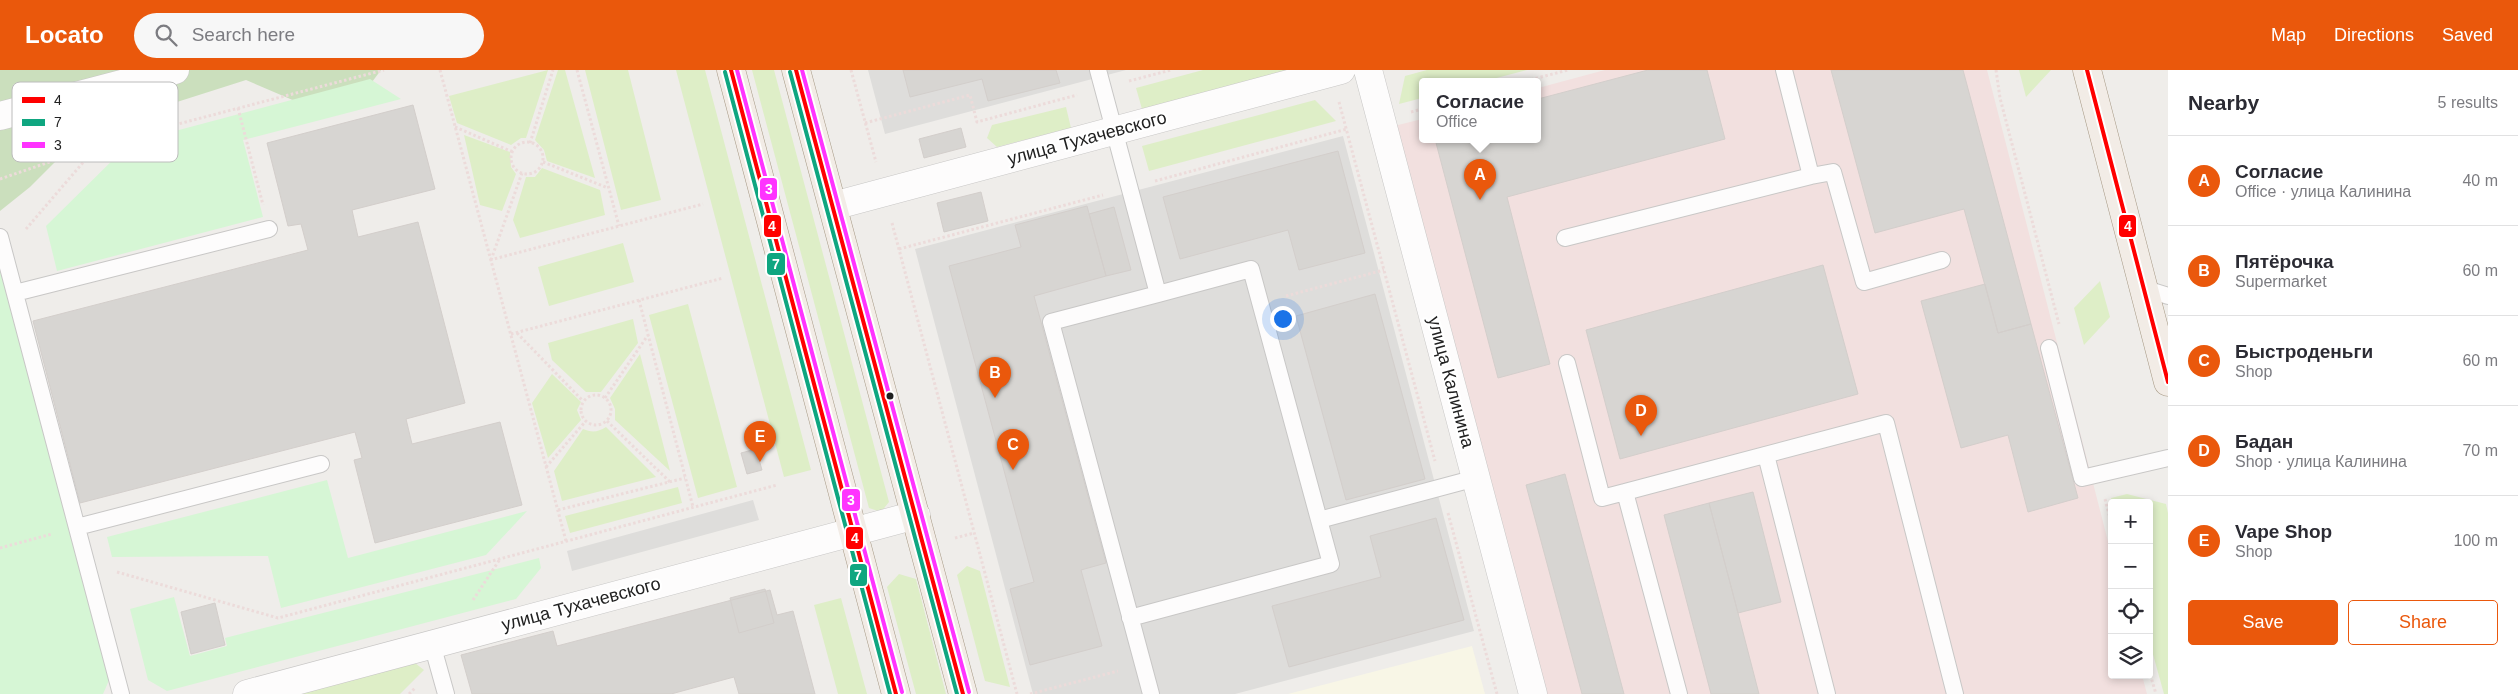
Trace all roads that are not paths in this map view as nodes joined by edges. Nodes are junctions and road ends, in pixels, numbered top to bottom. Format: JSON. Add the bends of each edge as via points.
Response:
{"nodes":[{"id":1,"x":175,"y":70,"type":"edge"},
{"id":2,"x":731,"y":70,"type":"edge"},
{"id":3,"x":796,"y":70,"type":"edge"},
{"id":4,"x":1098,"y":70,"type":"edge"},
{"id":5,"x":1368,"y":70,"type":"edge"},
{"id":6,"x":1784,"y":70,"type":"edge"},
{"id":7,"x":2087,"y":70,"type":"edge"},
{"id":8,"x":1336,"y":71,"type":"edge"},
{"id":9,"x":129,"y":82,"type":"edge"},
{"id":10,"x":1114,"y":131,"type":"junction"},
{"id":11,"x":1811,"y":176,"type":"junction"},
{"id":12,"x":833,"y":206,"type":"junction"},
{"id":13,"x":269,"y":229,"type":"road end"},
{"id":14,"x":0,"y":237,"type":"edge"},
{"id":15,"x":1565,"y":238,"type":"dead end"},
{"id":16,"x":1942,"y":260,"type":"dead end"},
{"id":17,"x":2156,"y":292,"type":"edge"},
{"id":18,"x":15,"y":293,"type":"junction"},
{"id":19,"x":1158,"y":294,"type":"junction"},
{"id":20,"x":2049,"y":348,"type":"dead end"},
{"id":21,"x":1567,"y":363,"type":"dead end"},
{"id":22,"x":2168,"y":382,"type":"edge"},
{"id":23,"x":1766,"y":455,"type":"junction"},
{"id":24,"x":2168,"y":458,"type":"edge"},
{"id":25,"x":321,"y":464,"type":"dead end"},
{"id":26,"x":1476,"y":478,"type":"junction"},
{"id":27,"x":1626,"y":492,"type":"junction"},
{"id":28,"x":916,"y":515,"type":"junction"},
{"id":29,"x":1319,"y":520,"type":"junction"},
{"id":30,"x":77,"y":527,"type":"junction"},
{"id":31,"x":854,"y":532,"type":"junction"},
{"id":32,"x":1130,"y":618,"type":"junction"},
{"id":33,"x":432,"y":644,"type":"junction"},
{"id":34,"x":121,"y":694,"type":"edge"},
{"id":35,"x":247,"y":694,"type":"edge"},
{"id":36,"x":446,"y":694,"type":"edge"},
{"id":37,"x":896,"y":694,"type":"edge"},
{"id":38,"x":963,"y":694,"type":"edge"},
{"id":39,"x":1151,"y":694,"type":"edge"},
{"id":40,"x":1533,"y":694,"type":"edge"},
{"id":41,"x":1679,"y":694,"type":"edge"},
{"id":42,"x":1827,"y":694,"type":"edge"},
{"id":43,"x":1955,"y":694,"type":"edge"}],
"edges":[{"from":1,"to":9,"type":"street"},
{"from":2,"to":31,"type":"main road"},
{"from":3,"to":12,"type":"main road"},
{"from":4,"to":10,"type":"lane"},
{"from":5,"to":26,"type":"street","name":"улица Калинина"},
{"from":6,"to":11,"type":"lane"},
{"from":7,"to":17,"type":"main road"},
{"from":8,"to":10,"type":"street","name":"улица Тухачевского"},
{"from":10,"to":12,"type":"street","name":"улица Тухачевского"},
{"from":10,"to":19,"type":"lane"},
{"from":11,"to":15,"type":"lane"},
{"from":11,"to":16,"type":"lane","via":[[1833,172],[1864,282]]},
{"from":12,"to":28,"type":"main road"},
{"from":13,"to":18,"type":"lane"},
{"from":14,"to":18,"type":"lane"},
{"from":17,"to":22,"type":"main road"},
{"from":18,"to":30,"type":"lane"},
{"from":19,"to":29,"type":"lane","via":[[1252,269]]},
{"from":19,"to":32,"type":"lane","via":[[1051,322]]},
{"from":20,"to":24,"type":"lane","via":[[2082,478]]},
{"from":21,"to":27,"type":"lane","via":[[1602,498]]},
{"from":23,"to":27,"type":"lane"},
{"from":23,"to":42,"type":"lane"},
{"from":23,"to":43,"type":"lane","via":[[1886,423]]},
{"from":25,"to":30,"type":"lane"},
{"from":26,"to":29,"type":"lane"},
{"from":26,"to":40,"type":"street","name":"улица Калинина"},
{"from":27,"to":41,"type":"lane"},
{"from":28,"to":31,"type":"street","name":"улица Тухачевского"},
{"from":28,"to":38,"type":"main road"},
{"from":29,"to":32,"type":"lane","via":[[1331,564]]},
{"from":30,"to":34,"type":"lane"},
{"from":31,"to":33,"type":"street","name":"улица Тухачевского"},
{"from":31,"to":37,"type":"main road"},
{"from":32,"to":39,"type":"lane"},
{"from":33,"to":35,"type":"street","name":"улица Тухачевского"},
{"from":33,"to":36,"type":"lane"}]}
